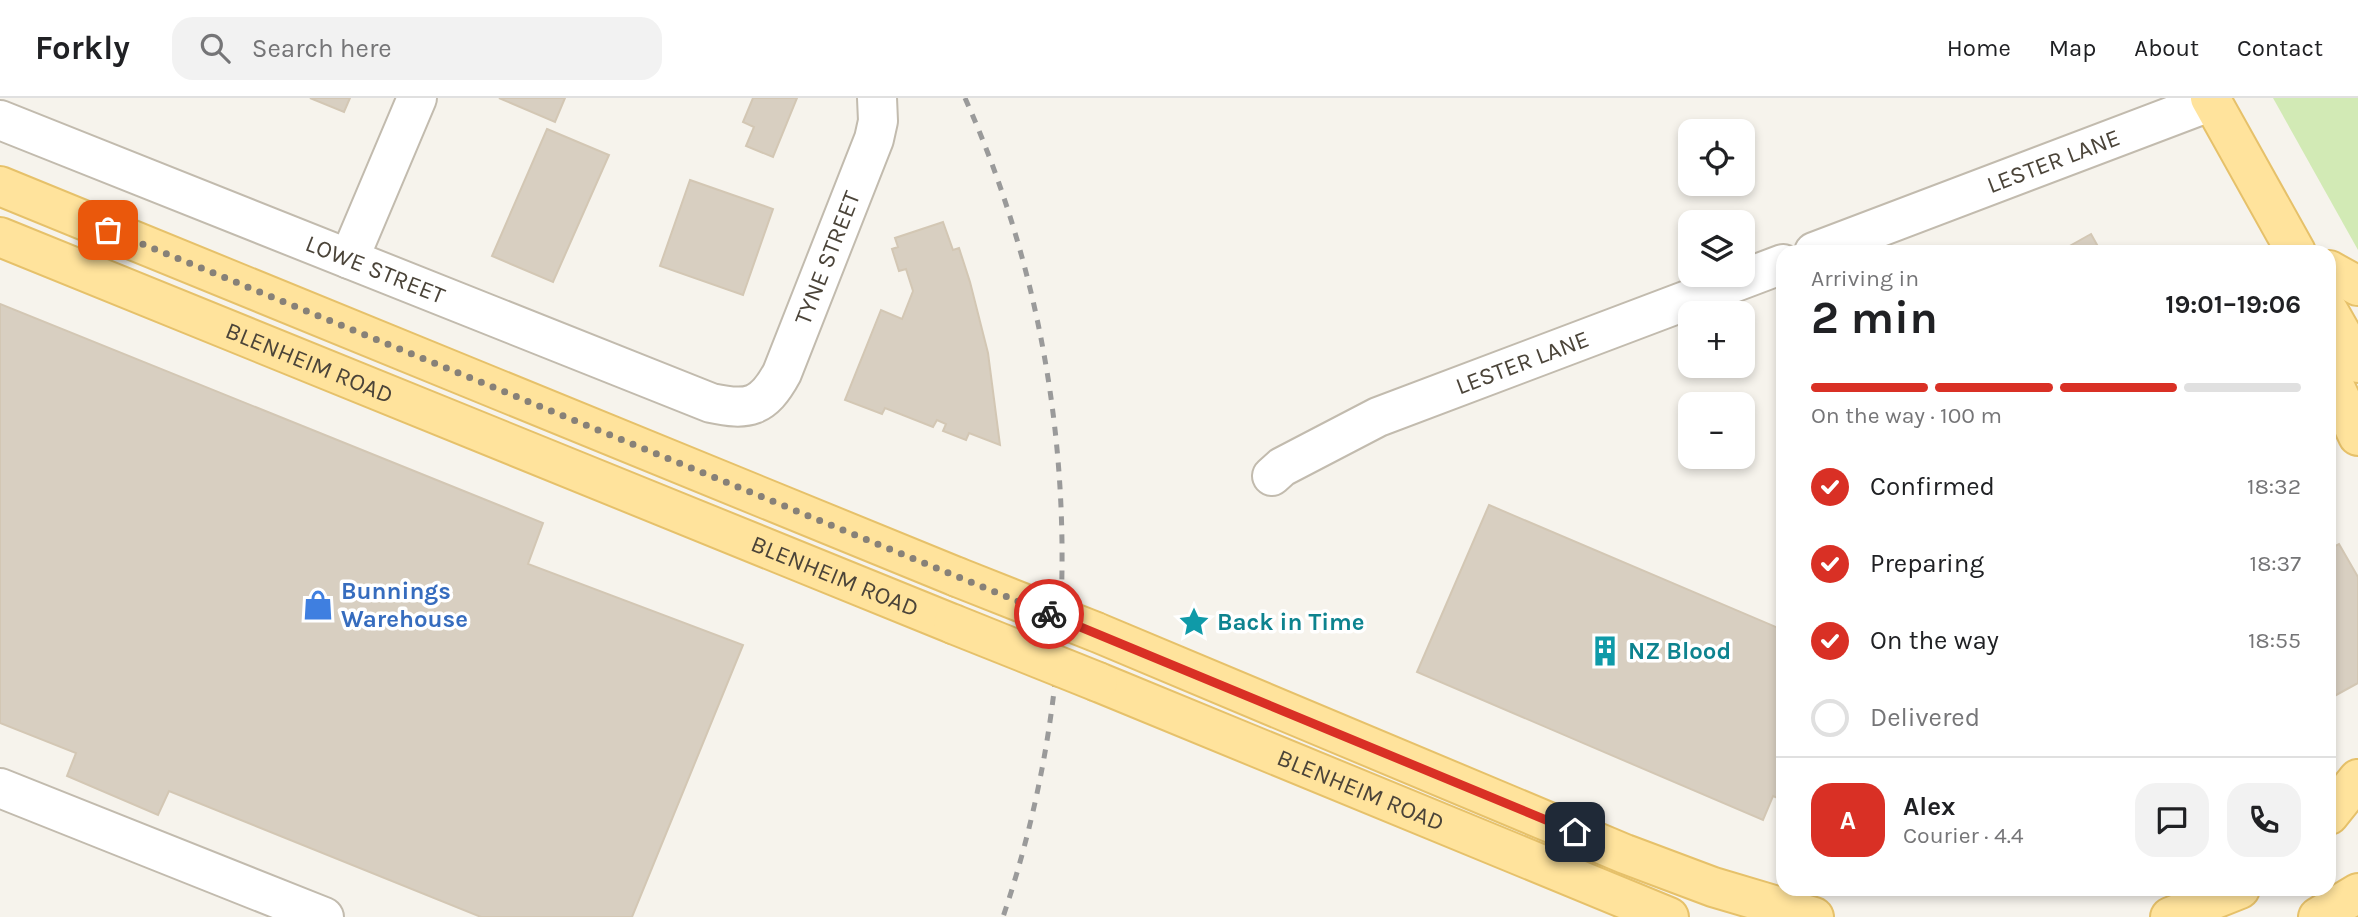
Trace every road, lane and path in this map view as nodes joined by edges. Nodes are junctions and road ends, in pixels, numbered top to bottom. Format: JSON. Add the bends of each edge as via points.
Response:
{"nodes":[{"id":1,"x":416,"y":98,"type":"edge"},
{"id":2,"x":877,"y":98,"type":"edge"},
{"id":3,"x":2211,"y":100,"type":"edge"},
{"id":4,"x":0,"y":120,"type":"edge"},
{"id":5,"x":0,"y":186,"type":"edge"},
{"id":6,"x":0,"y":237,"type":"edge"},
{"id":7,"x":1832,"y":245,"type":"edge"},
{"id":8,"x":2284,"y":245,"type":"edge"},
{"id":9,"x":349,"y":259,"type":"junction"},
{"id":10,"x":1776,"y":267,"type":"edge"},
{"id":11,"x":2336,"y":274,"type":"edge"},
{"id":12,"x":2358,"y":286,"type":"edge"},
{"id":13,"x":2336,"y":324,"type":"edge"},
{"id":14,"x":2358,"y":363,"type":"edge"},
{"id":15,"x":2336,"y":389,"type":"edge"},
{"id":16,"x":752,"y":405,"type":"joint"},
{"id":17,"x":2358,"y":436,"type":"edge"},
{"id":18,"x":1272,"y":477,"type":"dead end"},
{"id":19,"x":2358,"y":779,"type":"edge"},
{"id":20,"x":0,"y":788,"type":"edge"},
{"id":21,"x":2336,"y":806,"type":"edge"},
{"id":22,"x":2358,"y":813,"type":"edge"},
{"id":23,"x":2336,"y":830,"type":"edge"},
{"id":24,"x":2358,"y":893,"type":"edge"},
{"id":25,"x":2222,"y":896,"type":"edge"},
{"id":26,"x":324,"y":917,"type":"edge"},
{"id":27,"x":1669,"y":917,"type":"edge"},
{"id":28,"x":1814,"y":917,"type":"edge"},
{"id":29,"x":2170,"y":917,"type":"edge"},
{"id":30,"x":2318,"y":917,"type":"edge"}],
"edges":[{"from":1,"to":9,"type":"street"},
{"from":2,"to":16,"type":"street","name":"TYNE STREET","via":[[874,139],[782,373],[771,392]]},
{"from":3,"to":7,"type":"street","name":"LESTER LANE"},
{"from":3,"to":8,"type":"main road"},
{"from":4,"to":9,"type":"street","name":"LOWE STREET"},
{"from":5,"to":28,"type":"main road","name":"BLENHEIM ROAD","bridge":true,"via":[[1096,632],[1625,853],[1713,887]]},
{"from":6,"to":27,"type":"main road","name":"BLENHEIM ROAD","bridge":true},
{"from":9,"to":16,"type":"street","name":"LOWE STREET","via":[[711,403]]},
{"from":10,"to":18,"type":"street","name":"LESTER LANE","via":[[1378,417],[1282,467]]},
{"from":11,"to":12,"type":"main road"},
{"from":13,"to":14,"type":"main road"},
{"from":15,"to":17,"type":"main road"},
{"from":19,"to":21,"type":"main road"},
{"from":20,"to":26,"type":"street"},
{"from":22,"to":23,"type":"main road"},
{"from":24,"to":30,"type":"main road"},
{"from":25,"to":29,"type":"main road"}]}
